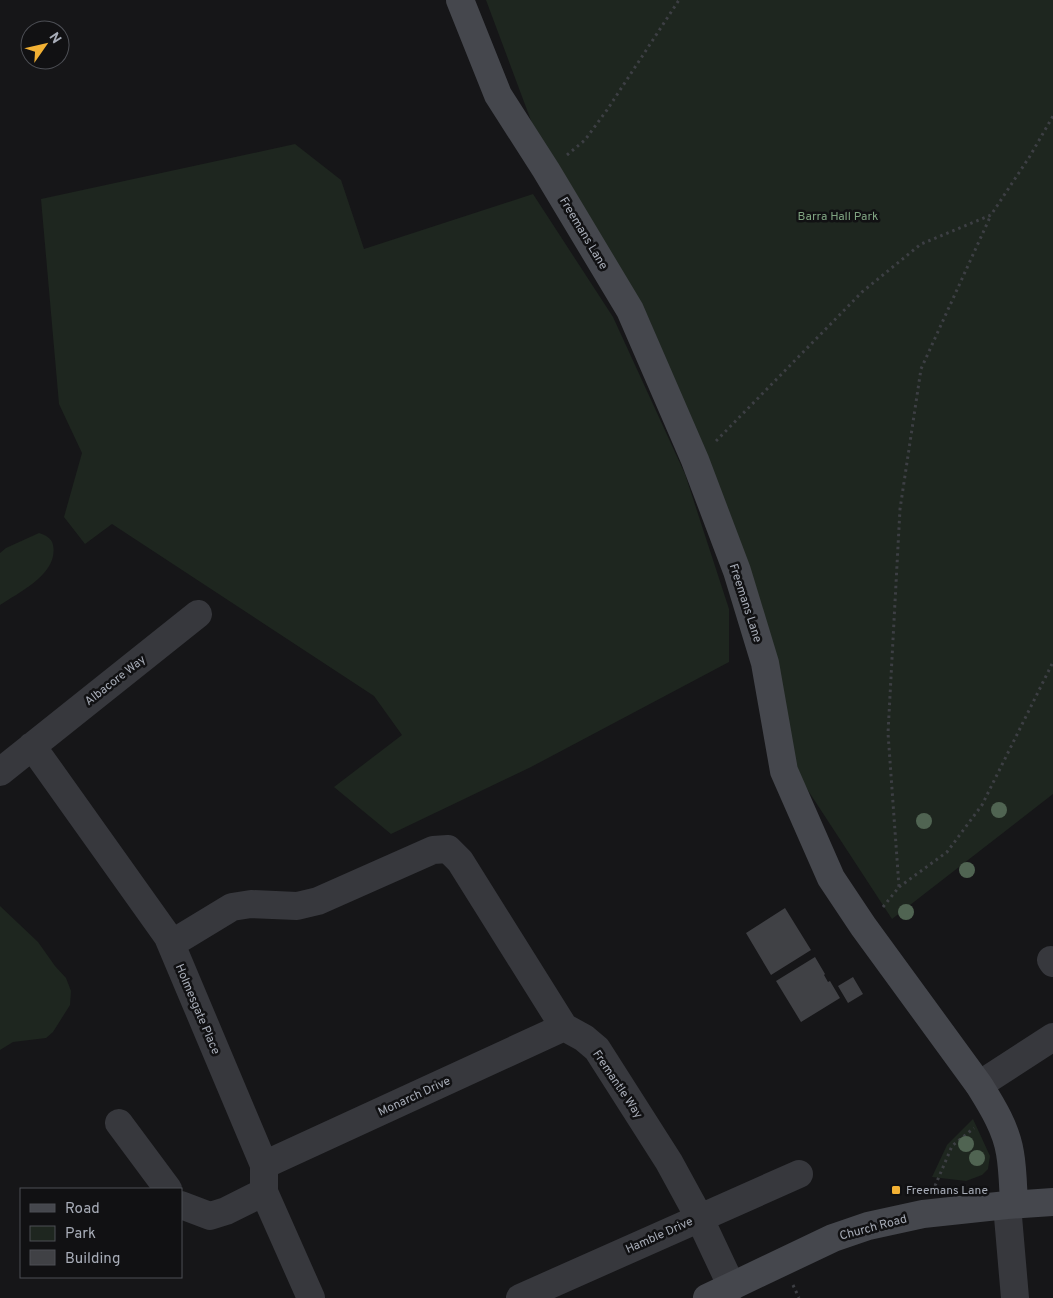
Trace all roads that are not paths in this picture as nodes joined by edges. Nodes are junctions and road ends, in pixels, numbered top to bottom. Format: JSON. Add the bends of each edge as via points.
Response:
{"nodes":[{"id":1,"x":460,"y":0,"type":"edge"},
{"id":2,"x":198,"y":614,"type":"dead end"},
{"id":3,"x":32,"y":746,"type":"junction"},
{"id":4,"x":0,"y":772,"type":"edge"},
{"id":5,"x":171,"y":944,"type":"junction"},
{"id":6,"x":564,"y":1027,"type":"junction"},
{"id":7,"x":1053,"y":1037,"type":"edge"},
{"id":8,"x":979,"y":1085,"type":"junction"},
{"id":9,"x":120,"y":1123,"type":"dead end"},
{"id":10,"x":264,"y":1165,"type":"junction"},
{"id":11,"x":799,"y":1174,"type":"dead end"},
{"id":12,"x":167,"y":1188,"type":"edge"},
{"id":13,"x":264,"y":1192,"type":"junction"},
{"id":14,"x":1053,"y":1202,"type":"edge"},
{"id":15,"x":1011,"y":1204,"type":"junction"},
{"id":16,"x":182,"y":1206,"type":"edge"},
{"id":17,"x":699,"y":1217,"type":"junction"},
{"id":18,"x":732,"y":1286,"type":"junction"},
{"id":19,"x":311,"y":1298,"type":"edge"},
{"id":20,"x":520,"y":1298,"type":"edge"},
{"id":21,"x":707,"y":1298,"type":"edge"},
{"id":22,"x":1015,"y":1298,"type":"edge"}],
"edges":[{"from":1,"to":8,"type":"street","name":"Freemans Lane","via":[[498,95],[630,310],[695,460],[737,572],[765,663],[784,771],[831,878]]},
{"from":2,"to":3,"type":"street","name":"Albacore Way"},
{"from":3,"to":4,"type":"street","name":"Albacore Way"},
{"from":3,"to":5,"type":"street","name":"Holmesgate Place"},
{"from":5,"to":6,"type":"street","name":"Fremantle Way","via":[[232,908],[251,904],[297,906],[318,901],[433,850],[448,849],[460,861]]},
{"from":5,"to":10,"type":"street","name":"Holmesgate Place"},
{"from":6,"to":10,"type":"street","name":"Monarch Drive"},
{"from":6,"to":17,"type":"street","name":"Fremantle Way","via":[[597,1049],[669,1162]]},
{"from":7,"to":8,"type":"street"},
{"from":8,"to":15,"type":"street","name":"Freemans Lane","via":[[1004,1132],[1010,1153]]},
{"from":9,"to":12,"type":"street"},
{"from":10,"to":13,"type":"street","name":"Holmesgate Place"},
{"from":11,"to":17,"type":"street","name":"Hamble Drive"},
{"from":13,"to":16,"type":"street","via":[[210,1216]]},
{"from":13,"to":19,"type":"street","name":"Holmesgate Place"},
{"from":14,"to":15,"type":"street","name":"Church Road"},
{"from":15,"to":18,"type":"street","name":"Church Road","via":[[923,1214],[868,1226],[833,1238]]},
{"from":15,"to":22,"type":"street"},
{"from":17,"to":18,"type":"street","name":"Fremantle Way"},
{"from":17,"to":20,"type":"street","name":"Hamble Drive"},
{"from":18,"to":21,"type":"street","name":"Church Road"}]}
